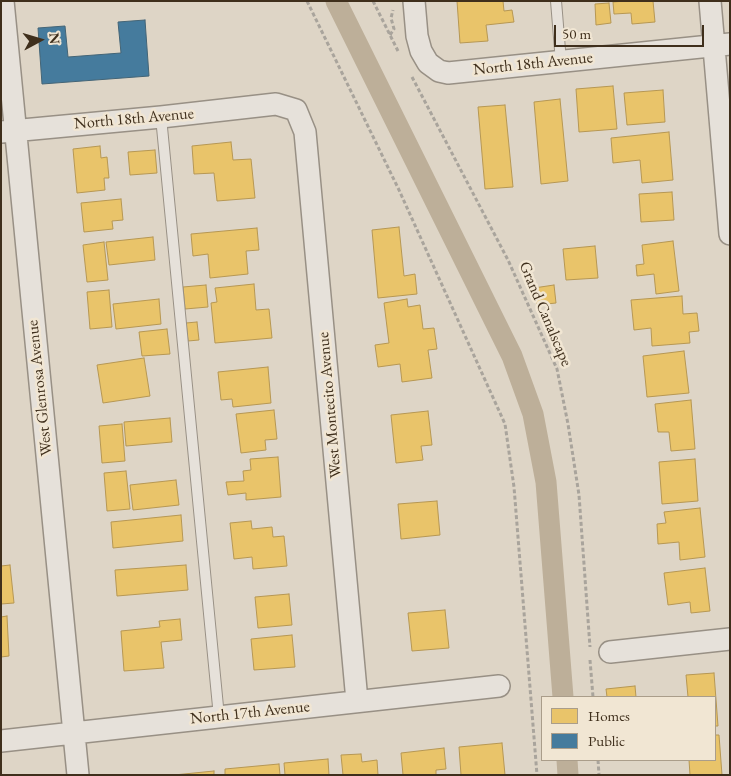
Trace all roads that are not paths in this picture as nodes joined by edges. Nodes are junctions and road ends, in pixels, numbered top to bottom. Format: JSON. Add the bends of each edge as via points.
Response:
{"nodes":[{"id":1,"x":3,"y":1,"type":"edge"},
{"id":2,"x":556,"y":1,"type":"edge"},
{"id":3,"x":710,"y":1,"type":"edge"},
{"id":4,"x":404,"y":4,"type":"edge"},
{"id":5,"x":722,"y":45,"type":"edge"},
{"id":6,"x":561,"y":62,"type":"junction"},
{"id":7,"x":296,"y":110,"type":"joint"},
{"id":8,"x":161,"y":117,"type":"junction"},
{"id":9,"x":8,"y":131,"type":"edge"},
{"id":10,"x":730,"y":234,"type":"edge"},
{"id":11,"x":730,"y":639,"type":"edge"},
{"id":12,"x":610,"y":652,"type":"dead end"},
{"id":13,"x":499,"y":686,"type":"dead end"},
{"id":14,"x":357,"y":701,"type":"junction"},
{"id":15,"x":220,"y":717,"type":"junction"},
{"id":16,"x":74,"y":734,"type":"junction"},
{"id":17,"x":1,"y":741,"type":"edge"},
{"id":18,"x":78,"y":775,"type":"edge"}],
"edges":[{"from":1,"to":9,"type":"street","name":"West Glenrosa Avenue"},
{"from":2,"to":6,"type":"lane"},
{"from":3,"to":5,"type":"street"},
{"from":4,"to":6,"type":"street","name":"North 18th Avenue","via":[[421,51],[428,63],[439,70],[448,73]]},
{"from":5,"to":6,"type":"street","name":"North 18th Avenue"},
{"from":5,"to":10,"type":"street"},
{"from":7,"to":8,"type":"street","name":"North 18th Avenue","via":[[276,104]]},
{"from":7,"to":14,"type":"street","name":"West Montecito Avenue","via":[[305,132]]},
{"from":8,"to":9,"type":"street","name":"North 18th Avenue"},
{"from":8,"to":15,"type":"lane"},
{"from":9,"to":16,"type":"street","name":"West Glenrosa Avenue"},
{"from":11,"to":12,"type":"street"},
{"from":13,"to":14,"type":"street","name":"North 17th Avenue"},
{"from":14,"to":15,"type":"street","name":"North 17th Avenue"},
{"from":15,"to":16,"type":"street","name":"North 17th Avenue"},
{"from":16,"to":17,"type":"street","name":"North 17th Avenue"},
{"from":16,"to":18,"type":"street","name":"West Glenrosa Avenue"}]}
